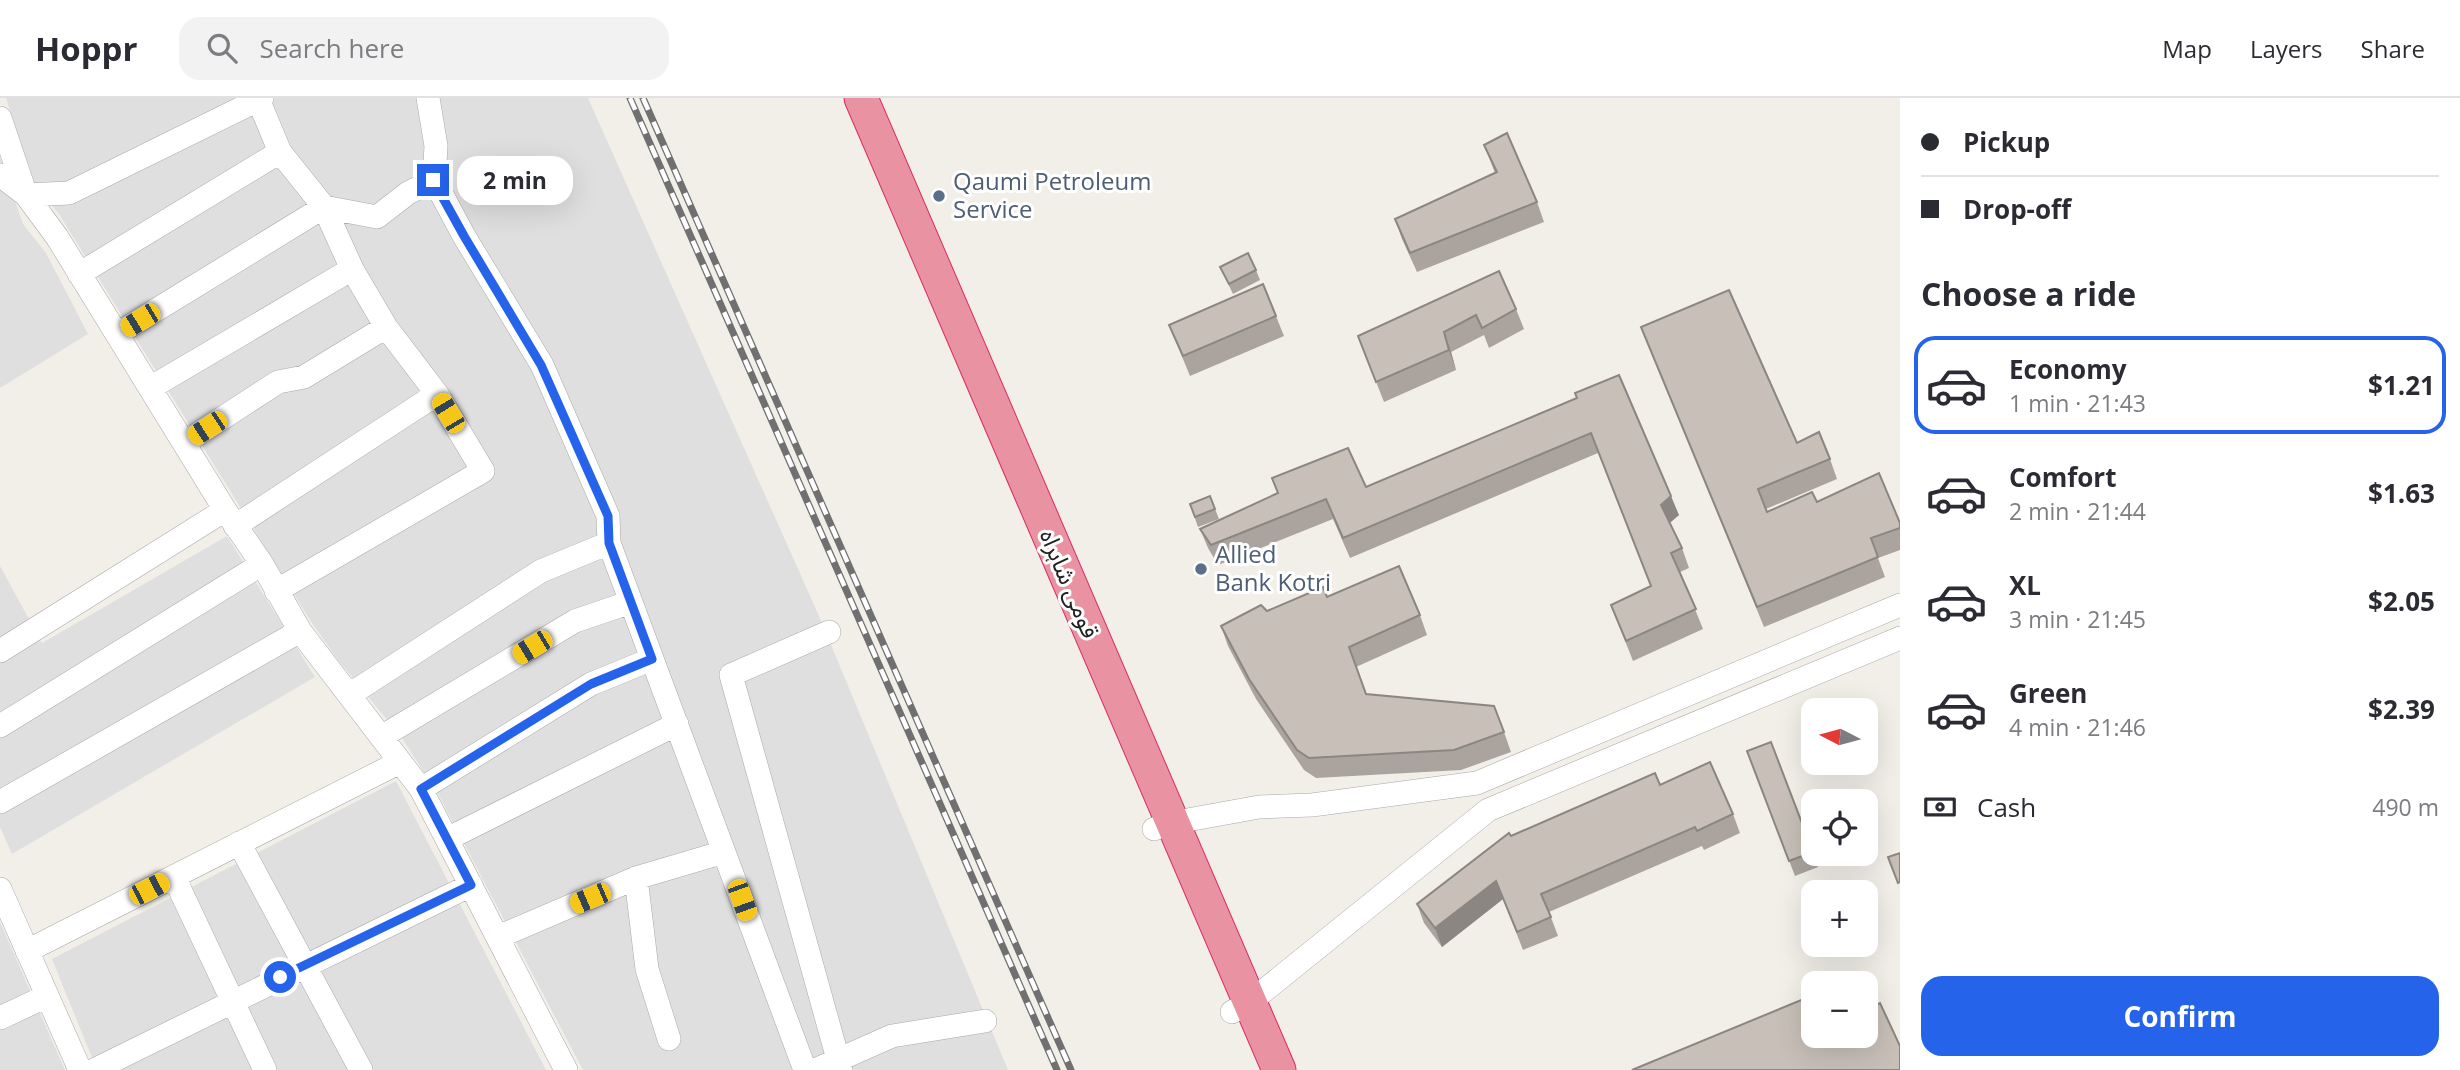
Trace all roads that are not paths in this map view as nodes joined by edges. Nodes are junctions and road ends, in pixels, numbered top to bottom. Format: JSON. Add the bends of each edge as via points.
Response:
{"nodes":[{"id":1,"x":260,"y":98,"type":"edge"},
{"id":2,"x":428,"y":98,"type":"edge"},
{"id":3,"x":842,"y":98,"type":"edge"},
{"id":4,"x":861,"y":98,"type":"edge"},
{"id":5,"x":0,"y":118,"type":"edge"},
{"id":6,"x":281,"y":152,"type":"junction"},
{"id":7,"x":0,"y":175,"type":"edge"},
{"id":8,"x":433,"y":180,"type":"junction"},
{"id":9,"x":26,"y":195,"type":"junction"},
{"id":10,"x":324,"y":207,"type":"junction"},
{"id":11,"x":352,"y":269,"type":"junction"},
{"id":12,"x":79,"y":274,"type":"junction"},
{"id":13,"x":386,"y":327,"type":"junction"},
{"id":14,"x":117,"y":334,"type":"junction"},
{"id":15,"x":150,"y":388,"type":"junction"},
{"id":16,"x":437,"y":394,"type":"junction"},
{"id":17,"x":184,"y":443,"type":"junction"},
{"id":18,"x":230,"y":518,"type":"junction"},
{"id":19,"x":609,"y":543,"type":"junction"},
{"id":20,"x":261,"y":564,"type":"junction"},
{"id":21,"x":276,"y":591,"type":"junction"},
{"id":22,"x":631,"y":602,"type":"junction"},
{"id":23,"x":1900,"y":605,"type":"edge"},
{"id":24,"x":300,"y":631,"type":"junction"},
{"id":25,"x":829,"y":632,"type":"dead end"},
{"id":26,"x":1900,"y":638,"type":"edge"},
{"id":27,"x":0,"y":651,"type":"edge"},
{"id":28,"x":652,"y":659,"type":"junction"},
{"id":29,"x":349,"y":695,"type":"junction"},
{"id":30,"x":677,"y":724,"type":"junction"},
{"id":31,"x":0,"y":726,"type":"edge"},
{"id":32,"x":381,"y":737,"type":"junction"},
{"id":33,"x":400,"y":762,"type":"junction"},
{"id":34,"x":421,"y":789,"type":"junction"},
{"id":35,"x":0,"y":802,"type":"edge"},
{"id":36,"x":1163,"y":826,"type":"junction"},
{"id":37,"x":447,"y":839,"type":"junction"},
{"id":38,"x":239,"y":843,"type":"junction"},
{"id":39,"x":724,"y":852,"type":"junction"},
{"id":40,"x":174,"y":877,"type":"junction"},
{"id":41,"x":636,"y":878,"type":"junction"},
{"id":42,"x":471,"y":885,"type":"junction"},
{"id":43,"x":0,"y":889,"type":"edge"},
{"id":44,"x":6,"y":919,"type":"edge"},
{"id":45,"x":498,"y":937,"type":"junction"},
{"id":46,"x":27,"y":951,"type":"junction"},
{"id":47,"x":304,"y":966,"type":"junction"},
{"id":48,"x":47,"y":996,"type":"junction"},
{"id":49,"x":234,"y":1000,"type":"junction"},
{"id":50,"x":1241,"y":1007,"type":"junction"},
{"id":51,"x":0,"y":1018,"type":"edge"},
{"id":52,"x":985,"y":1021,"type":"dead end"},
{"id":53,"x":669,"y":1038,"type":"dead end"},
{"id":54,"x":839,"y":1065,"type":"edge"},
{"id":55,"x":562,"y":1069,"type":"edge"},
{"id":56,"x":80,"y":1070,"type":"edge"},
{"id":57,"x":94,"y":1070,"type":"edge"},
{"id":58,"x":265,"y":1070,"type":"edge"},
{"id":59,"x":361,"y":1070,"type":"edge"},
{"id":60,"x":805,"y":1070,"type":"edge"},
{"id":61,"x":815,"y":1070,"type":"edge"},
{"id":62,"x":1256,"y":1070,"type":"edge"},
{"id":63,"x":1279,"y":1070,"type":"edge"}],
"edges":[{"from":1,"to":6,"type":"street"},
{"from":1,"to":9,"type":"street","via":[[69,193]]},
{"from":2,"to":8,"type":"street","via":[[436,146]]},
{"from":3,"to":36,"type":"highway","name":"قومی شاہراہ"},
{"from":4,"to":36,"type":"highway","name":"قومی شاہراہ"},
{"from":5,"to":9,"type":"street"},
{"from":6,"to":10,"type":"street"},
{"from":6,"to":12,"type":"street"},
{"from":7,"to":9,"type":"street"},
{"from":8,"to":10,"type":"street","via":[[377,217]]},
{"from":8,"to":19,"type":"street","via":[[541,365],[608,516]]},
{"from":9,"to":12,"type":"street"},
{"from":10,"to":11,"type":"street"},
{"from":10,"to":14,"type":"street"},
{"from":11,"to":13,"type":"street"},
{"from":11,"to":15,"type":"street"},
{"from":12,"to":14,"type":"street"},
{"from":13,"to":16,"type":"street"},
{"from":13,"to":17,"type":"street","via":[[304,377],[278,382]]},
{"from":14,"to":15,"type":"street"},
{"from":15,"to":17,"type":"street"},
{"from":16,"to":18,"type":"street"},
{"from":16,"to":21,"type":"street","via":[[483,471]]},
{"from":17,"to":18,"type":"street"},
{"from":18,"to":20,"type":"street"},
{"from":18,"to":27,"type":"street"},
{"from":19,"to":22,"type":"street"},
{"from":19,"to":29,"type":"street","via":[[541,571]]},
{"from":20,"to":21,"type":"street"},
{"from":20,"to":31,"type":"street"},
{"from":21,"to":24,"type":"street"},
{"from":22,"to":28,"type":"street"},
{"from":22,"to":32,"type":"street","via":[[575,621]]},
{"from":23,"to":36,"type":"street","via":[[1477,783],[1312,806],[1259,807]]},
{"from":24,"to":29,"type":"street"},
{"from":24,"to":35,"type":"street"},
{"from":25,"to":54,"type":"street","via":[[731,675]]},
{"from":26,"to":50,"type":"street","via":[[1488,810]]},
{"from":28,"to":30,"type":"street"},
{"from":28,"to":34,"type":"street","via":[[591,684]]},
{"from":29,"to":32,"type":"street"},
{"from":30,"to":37,"type":"street"},
{"from":30,"to":39,"type":"street"},
{"from":32,"to":33,"type":"street"},
{"from":33,"to":34,"type":"street"},
{"from":33,"to":38,"type":"street"},
{"from":34,"to":37,"type":"street"},
{"from":36,"to":50,"type":"highway","name":"قومی شاہراہ"},
{"from":37,"to":42,"type":"street"},
{"from":38,"to":40,"type":"street"},
{"from":38,"to":47,"type":"street"},
{"from":39,"to":41,"type":"street"},
{"from":39,"to":60,"type":"street"},
{"from":40,"to":46,"type":"street"},
{"from":40,"to":49,"type":"street"},
{"from":41,"to":45,"type":"street"},
{"from":41,"to":53,"type":"street","via":[[647,969]]},
{"from":42,"to":45,"type":"street"},
{"from":42,"to":47,"type":"street"},
{"from":43,"to":44,"type":"street"},
{"from":44,"to":46,"type":"street"},
{"from":45,"to":55,"type":"street"},
{"from":46,"to":48,"type":"street"},
{"from":47,"to":49,"type":"street"},
{"from":47,"to":59,"type":"street"},
{"from":48,"to":51,"type":"street"},
{"from":48,"to":56,"type":"street"},
{"from":49,"to":57,"type":"street"},
{"from":49,"to":58,"type":"street"},
{"from":50,"to":62,"type":"highway","name":"قومی شاہراہ"},
{"from":50,"to":63,"type":"highway","name":"قومی شاہراہ"},
{"from":52,"to":54,"type":"street","via":[[892,1036]]},
{"from":54,"to":61,"type":"street"}]}
